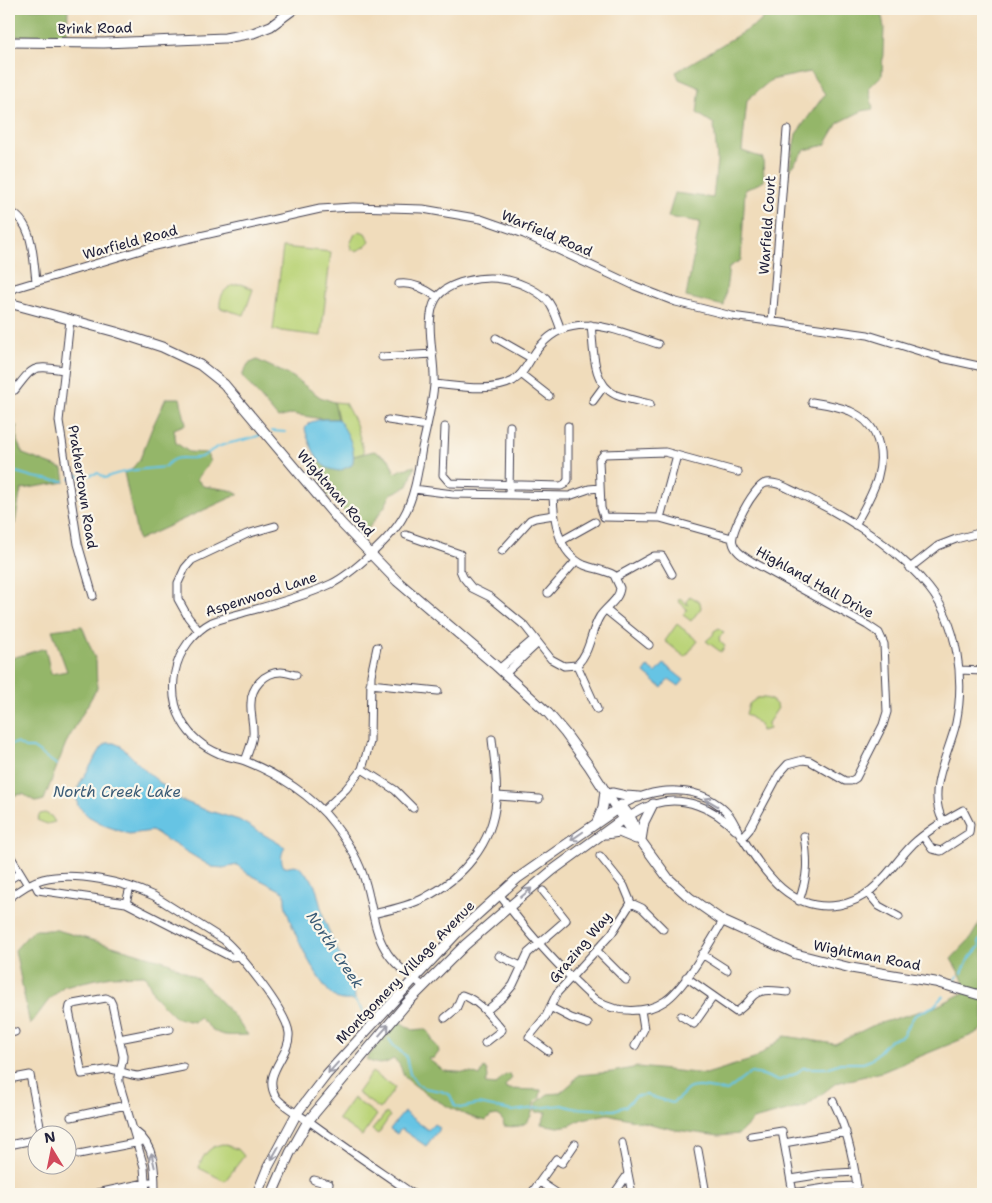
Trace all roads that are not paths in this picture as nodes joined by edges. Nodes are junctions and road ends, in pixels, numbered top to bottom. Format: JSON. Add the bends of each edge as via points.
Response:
{"nodes":[{"id":1,"x":294,"y":9,"type":"edge"},
{"id":2,"x":9,"y":42,"type":"edge"},
{"id":3,"x":787,"y":130,"type":"dead end"},
{"id":4,"x":9,"y":211,"type":"edge"},
{"id":5,"x":36,"y":281,"type":"junction"},
{"id":6,"x":399,"y":284,"type":"dead end"},
{"id":7,"x":9,"y":293,"type":"edge"},
{"id":8,"x":437,"y":297,"type":"junction"},
{"id":9,"x":9,"y":303,"type":"edge"},
{"id":10,"x":70,"y":320,"type":"junction"},
{"id":11,"x":772,"y":322,"type":"junction"},
{"id":12,"x":591,"y":324,"type":"junction"},
{"id":13,"x":561,"y":330,"type":"junction"},
{"id":14,"x":496,"y":338,"type":"dead end"},
{"id":15,"x":658,"y":344,"type":"dead end"},
{"id":16,"x":433,"y":354,"type":"junction"},
{"id":17,"x":382,"y":356,"type":"dead end"},
{"id":18,"x":531,"y":358,"type":"junction"},
{"id":19,"x":983,"y":367,"type":"edge"},
{"id":20,"x":64,"y":370,"type":"junction"},
{"id":21,"x":521,"y":374,"type":"junction"},
{"id":22,"x":434,"y":384,"type":"junction"},
{"id":23,"x":604,"y":386,"type":"junction"},
{"id":24,"x":15,"y":390,"type":"dead end"},
{"id":25,"x":549,"y":396,"type":"dead end"},
{"id":26,"x":593,"y":400,"type":"dead end"},
{"id":27,"x":812,"y":402,"type":"dead end"},
{"id":28,"x":650,"y":404,"type":"dead end"},
{"id":29,"x":388,"y":420,"type":"dead end"},
{"id":30,"x":427,"y":426,"type":"junction"},
{"id":31,"x":510,"y":426,"type":"dead end"},
{"id":32,"x":568,"y":426,"type":"dead end"},
{"id":33,"x":445,"y":427,"type":"dead end"},
{"id":34,"x":677,"y":455,"type":"junction"},
{"id":35,"x":738,"y":472,"type":"dead end"},
{"id":36,"x":509,"y":485,"type":"junction"},
{"id":37,"x":600,"y":488,"type":"junction"},
{"id":38,"x":414,"y":489,"type":"junction"},
{"id":39,"x":509,"y":495,"type":"junction"},
{"id":40,"x":553,"y":496,"type":"junction"},
{"id":41,"x":554,"y":515,"type":"junction"},
{"id":42,"x":660,"y":518,"type":"junction"},
{"id":43,"x":595,"y":522,"type":"dead end"},
{"id":44,"x":855,"y":525,"type":"junction"},
{"id":45,"x":275,"y":526,"type":"dead end"},
{"id":46,"x":983,"y":532,"type":"edge"},
{"id":47,"x":406,"y":535,"type":"dead end"},
{"id":48,"x":732,"y":538,"type":"junction"},
{"id":49,"x":561,"y":541,"type":"junction"},
{"id":50,"x":502,"y":551,"type":"dead end"},
{"id":51,"x":371,"y":553,"type":"junction"},
{"id":52,"x":576,"y":561,"type":"junction"},
{"id":53,"x":910,"y":568,"type":"junction"},
{"id":54,"x":672,"y":574,"type":"dead end"},
{"id":55,"x":616,"y":576,"type":"junction"},
{"id":56,"x":548,"y":593,"type":"dead end"},
{"id":57,"x":93,"y":596,"type":"dead end"},
{"id":58,"x":606,"y":610,"type":"junction"},
{"id":59,"x":198,"y":631,"type":"junction"},
{"id":60,"x":536,"y":642,"type":"junction"},
{"id":61,"x":649,"y":645,"type":"dead end"},
{"id":62,"x":377,"y":648,"type":"dead end"},
{"id":63,"x":577,"y":665,"type":"junction"},
{"id":64,"x":960,"y":670,"type":"junction"},
{"id":65,"x":983,"y":671,"type":"edge"},
{"id":66,"x":502,"y":672,"type":"junction"},
{"id":67,"x":296,"y":675,"type":"dead end"},
{"id":68,"x":370,"y":684,"type":"junction"},
{"id":69,"x":438,"y":691,"type":"dead end"},
{"id":70,"x":597,"y":709,"type":"dead end"},
{"id":71,"x":492,"y":739,"type":"dead end"},
{"id":72,"x":245,"y":761,"type":"junction"},
{"id":73,"x":362,"y":768,"type":"junction"},
{"id":74,"x":608,"y":792,"type":"junction"},
{"id":75,"x":496,"y":796,"type":"junction"},
{"id":76,"x":639,"y":797,"type":"junction"},
{"id":77,"x":539,"y":799,"type":"dead end"},
{"id":78,"x":653,"y":804,"type":"junction"},
{"id":79,"x":620,"y":807,"type":"junction"},
{"id":80,"x":414,"y":808,"type":"dead end"},
{"id":81,"x":323,"y":811,"type":"junction"},
{"id":82,"x":626,"y":818,"type":"junction"},
{"id":83,"x":942,"y":821,"type":"junction"},
{"id":84,"x":596,"y":823,"type":"junction"},
{"id":85,"x":603,"y":834,"type":"junction"},
{"id":86,"x":804,"y":836,"type":"dead end"},
{"id":87,"x":923,"y":836,"type":"junction"},
{"id":88,"x":639,"y":838,"type":"junction"},
{"id":89,"x":742,"y":838,"type":"junction"},
{"id":90,"x":9,"y":854,"type":"edge"},
{"id":91,"x":600,"y":856,"type":"dead end"},
{"id":92,"x":20,"y":873,"type":"junction"},
{"id":93,"x":9,"y":877,"type":"edge"},
{"id":94,"x":31,"y":884,"type":"junction"},
{"id":95,"x":130,"y":887,"type":"junction"},
{"id":96,"x":543,"y":891,"type":"dead end"},
{"id":97,"x":499,"y":894,"type":"junction"},
{"id":98,"x":869,"y":894,"type":"junction"},
{"id":99,"x":9,"y":898,"type":"edge"},
{"id":100,"x":798,"y":901,"type":"junction"},
{"id":101,"x":126,"y":903,"type":"junction"},
{"id":102,"x":631,"y":904,"type":"junction"},
{"id":103,"x":509,"y":907,"type":"junction"},
{"id":104,"x":373,"y":914,"type":"junction"},
{"id":105,"x":899,"y":917,"type":"dead end"},
{"id":106,"x":723,"y":921,"type":"junction"},
{"id":107,"x":663,"y":929,"type":"dead end"},
{"id":108,"x":538,"y":943,"type":"junction"},
{"id":109,"x":597,"y":951,"type":"junction"},
{"id":110,"x":702,"y":954,"type":"junction"},
{"id":111,"x":240,"y":956,"type":"junction"},
{"id":112,"x":499,"y":956,"type":"dead end"},
{"id":113,"x":521,"y":966,"type":"junction"},
{"id":114,"x":726,"y":970,"type":"dead end"},
{"id":115,"x":414,"y":978,"type":"junction"},
{"id":116,"x":571,"y":978,"type":"junction"},
{"id":117,"x":686,"y":978,"type":"junction"},
{"id":118,"x":626,"y":980,"type":"dead end"},
{"id":119,"x":423,"y":986,"type":"junction"},
{"id":120,"x":787,"y":992,"type":"dead end"},
{"id":121,"x":983,"y":996,"type":"edge"},
{"id":122,"x":713,"y":997,"type":"junction"},
{"id":123,"x":550,"y":1007,"type":"junction"},
{"id":124,"x":641,"y":1010,"type":"junction"},
{"id":125,"x":486,"y":1011,"type":"junction"},
{"id":126,"x":681,"y":1016,"type":"dead end"},
{"id":127,"x":445,"y":1018,"type":"dead end"},
{"id":128,"x":588,"y":1024,"type":"dead end"},
{"id":129,"x":170,"y":1029,"type":"dead end"},
{"id":130,"x":119,"y":1039,"type":"junction"},
{"id":131,"x":485,"y":1043,"type":"dead end"},
{"id":132,"x":636,"y":1046,"type":"dead end"},
{"id":133,"x":548,"y":1051,"type":"dead end"},
{"id":134,"x":182,"y":1067,"type":"dead end"},
{"id":135,"x":120,"y":1072,"type":"junction"},
{"id":136,"x":9,"y":1079,"type":"edge"},
{"id":137,"x":833,"y":1101,"type":"dead end"},
{"id":138,"x":126,"y":1105,"type":"junction"},
{"id":139,"x":297,"y":1113,"type":"junction"},
{"id":140,"x":71,"y":1117,"type":"dead end"},
{"id":141,"x":308,"y":1121,"type":"junction"},
{"id":142,"x":40,"y":1126,"type":"edge"},
{"id":143,"x":135,"y":1132,"type":"junction"},
{"id":144,"x":846,"y":1132,"type":"junction"},
{"id":145,"x":751,"y":1136,"type":"dead end"},
{"id":146,"x":28,"y":1141,"type":"edge"},
{"id":147,"x":145,"y":1141,"type":"junction"},
{"id":148,"x":137,"y":1142,"type":"junction"},
{"id":149,"x":622,"y":1143,"type":"dead end"},
{"id":150,"x":784,"y":1143,"type":"junction"},
{"id":151,"x":576,"y":1144,"type":"dead end"},
{"id":152,"x":9,"y":1145,"type":"edge"},
{"id":153,"x":698,"y":1150,"type":"dead end"},
{"id":154,"x":79,"y":1154,"type":"dead end"},
{"id":155,"x":855,"y":1172,"type":"junction"},
{"id":156,"x":628,"y":1174,"type":"junction"},
{"id":157,"x":791,"y":1179,"type":"junction"},
{"id":158,"x":314,"y":1180,"type":"dead end"},
{"id":159,"x":155,"y":1182,"type":"junction"},
{"id":160,"x":540,"y":1182,"type":"junction"},
{"id":161,"x":146,"y":1183,"type":"junction"},
{"id":162,"x":402,"y":1191,"type":"edge"},
{"id":163,"x":97,"y":1193,"type":"dead end"},
{"id":164,"x":146,"y":1194,"type":"edge"},
{"id":165,"x":155,"y":1194,"type":"edge"},
{"id":166,"x":256,"y":1194,"type":"edge"},
{"id":167,"x":272,"y":1194,"type":"edge"},
{"id":168,"x":327,"y":1194,"type":"edge"},
{"id":169,"x":413,"y":1194,"type":"edge"},
{"id":170,"x":531,"y":1194,"type":"edge"},
{"id":171,"x":558,"y":1194,"type":"edge"},
{"id":172,"x":614,"y":1194,"type":"edge"},
{"id":173,"x":632,"y":1194,"type":"edge"},
{"id":174,"x":706,"y":1194,"type":"edge"},
{"id":175,"x":789,"y":1194,"type":"edge"}],
"edges":[{"from":1,"to":2,"type":"main road","name":"Brink Road","via":[[271,26],[225,38],[104,43]]},
{"from":3,"to":11,"type":"street","name":"Warfield Court"},
{"from":4,"to":5,"type":"street","via":[[27,228]]},
{"from":5,"to":7,"type":"street","name":"Warfield Road"},
{"from":5,"to":11,"type":"street","name":"Warfield Road","via":[[150,248],[320,209],[423,209],[481,219],[524,234],[676,302]]},
{"from":6,"to":8,"type":"street","via":[[420,286]]},
{"from":8,"to":13,"type":"street","via":[[455,284],[489,278],[508,280],[546,299]]},
{"from":8,"to":16,"type":"street","name":"Aspenwood Lane","via":[[430,322]]},
{"from":9,"to":10,"type":"main road","name":"Wightman Road"},
{"from":10,"to":20,"type":"street","name":"Prathertown Road"},
{"from":10,"to":51,"type":"main road","name":"Wightman Road","via":[[162,347],[200,365],[229,390],[341,523]]},
{"from":11,"to":19,"type":"street","name":"Warfield Road","via":[[868,335]]},
{"from":12,"to":13,"type":"street"},
{"from":12,"to":15,"type":"street"},
{"from":12,"to":23,"type":"street","via":[[596,370]]},
{"from":13,"to":18,"type":"street","via":[[546,339]]},
{"from":14,"to":18,"type":"street"},
{"from":16,"to":17,"type":"street"},
{"from":16,"to":22,"type":"street","name":"Aspenwood Lane"},
{"from":18,"to":21,"type":"street"},
{"from":20,"to":24,"type":"street","via":[[34,368]]},
{"from":20,"to":57,"type":"street","name":"Prathertown Road","via":[[61,438],[78,544]]},
{"from":21,"to":22,"type":"street","via":[[512,381],[492,387]]},
{"from":21,"to":25,"type":"street"},
{"from":22,"to":30,"type":"street","name":"Aspenwood Lane"},
{"from":23,"to":26,"type":"street"},
{"from":23,"to":28,"type":"street","via":[[617,396]]},
{"from":27,"to":44,"type":"street","via":[[839,407],[861,416],[878,441],[880,472]]},
{"from":29,"to":30,"type":"street"},
{"from":30,"to":38,"type":"street","name":"Aspenwood Lane"},
{"from":31,"to":36,"type":"street"},
{"from":32,"to":36,"type":"street","via":[[568,480],[565,484]]},
{"from":33,"to":36,"type":"street","via":[[446,480],[450,483]]},
{"from":34,"to":35,"type":"street"},
{"from":34,"to":37,"type":"street","via":[[659,451],[604,454],[599,460]]},
{"from":34,"to":42,"type":"street"},
{"from":36,"to":39,"type":"street"},
{"from":37,"to":40,"type":"street","via":[[574,496]]},
{"from":37,"to":42,"type":"street","via":[[601,514],[604,517]]},
{"from":38,"to":39,"type":"street","via":[[453,494]]},
{"from":38,"to":51,"type":"street","name":"Aspenwood Lane","via":[[402,519]]},
{"from":39,"to":40,"type":"street"},
{"from":40,"to":41,"type":"street"},
{"from":41,"to":49,"type":"street"},
{"from":41,"to":50,"type":"street","via":[[530,520]]},
{"from":42,"to":48,"type":"street"},
{"from":43,"to":49,"type":"street"},
{"from":44,"to":48,"type":"street","via":[[829,508],[775,483],[765,483],[758,487]]},
{"from":44,"to":53,"type":"street"},
{"from":45,"to":59,"type":"street","via":[[192,560],[185,568],[178,583],[178,599]]},
{"from":46,"to":53,"type":"street","via":[[938,546]]},
{"from":47,"to":60,"type":"street","via":[[460,554],[460,570],[467,582],[525,626]]},
{"from":48,"to":89,"type":"street","name":"Highland Hall Drive","via":[[733,546],[742,555],[867,624],[879,633],[884,644],[886,718],[856,778],[845,780],[810,761],[788,764]]},
{"from":49,"to":52,"type":"street"},
{"from":51,"to":59,"type":"street","name":"Aspenwood Lane","via":[[332,584],[212,622]]},
{"from":51,"to":66,"type":"main road","name":"Wightman Road","via":[[397,581]]},
{"from":52,"to":55,"type":"street"},
{"from":52,"to":56,"type":"street"},
{"from":53,"to":64,"type":"street","via":[[929,588],[943,612]]},
{"from":54,"to":55,"type":"street","via":[[662,556],[658,555]]},
{"from":55,"to":58,"type":"street","via":[[620,594]]},
{"from":58,"to":61,"type":"street"},
{"from":58,"to":63,"type":"street","via":[[597,623],[586,654]]},
{"from":59,"to":72,"type":"street","name":"Aspenwood Lane","via":[[186,646],[176,668],[176,710],[190,735],[200,744],[222,755]]},
{"from":60,"to":63,"type":"street","via":[[558,664]]},
{"from":60,"to":66,"type":"street"},
{"from":62,"to":68,"type":"street"},
{"from":63,"to":70,"type":"street"},
{"from":64,"to":65,"type":"street"},
{"from":64,"to":83,"type":"street","via":[[959,706],[937,785],[936,806]]},
{"from":66,"to":74,"type":"main road","name":"Wightman Road","via":[[548,713],[596,777],[604,782]]},
{"from":67,"to":72,"type":"street","via":[[274,673],[254,689],[251,704],[253,735]]},
{"from":68,"to":69,"type":"street"},
{"from":68,"to":73,"type":"street","via":[[372,733]]},
{"from":71,"to":75,"type":"street"},
{"from":72,"to":81,"type":"street","name":"Aspenwood Lane","via":[[303,793]]},
{"from":73,"to":80,"type":"street","via":[[395,790]]},
{"from":73,"to":81,"type":"street"},
{"from":74,"to":76,"type":"main road"},
{"from":74,"to":79,"type":"main road","name":"Wightman Road"},
{"from":74,"to":84,"type":"main road"},
{"from":75,"to":77,"type":"street"},
{"from":75,"to":104,"type":"street","via":[[486,838],[456,877],[424,899]]},
{"from":76,"to":79,"type":"street"},
{"from":89,"to":76,"type":"street","one_way":true,"via":[[728,815],[699,795],[672,790]]},
{"from":78,"to":82,"type":"street"},
{"from":78,"to":88,"type":"main road"},
{"from":78,"to":89,"type":"street","via":[[674,801],[708,809],[726,820]]},
{"from":79,"to":82,"type":"main road","name":"Wightman Road"},
{"from":79,"to":84,"type":"main road","name":"Montgomery Village Avenue"},
{"from":81,"to":104,"type":"street","name":"Aspenwood Lane","via":[[356,857]]},
{"from":82,"to":85,"type":"main road","name":"Montgomery Village Avenue"},
{"from":82,"to":88,"type":"main road","name":"Wightman Road"},
{"from":83,"to":87,"type":"street"},
{"from":83,"to":87,"type":"street","via":[[963,810],[971,831],[944,850],[934,850]]},
{"from":84,"to":97,"type":"main road","name":"Montgomery Village Avenue","one_way":true},
{"from":85,"to":88,"type":"main road","via":[[619,832]]},
{"from":103,"to":85,"type":"main road","name":"Montgomery Village Avenue","one_way":true},
{"from":86,"to":100,"type":"street","via":[[808,862]]},
{"from":87,"to":98,"type":"street"},
{"from":88,"to":106,"type":"main road","name":"Wightman Road","via":[[668,878]]},
{"from":89,"to":100,"type":"street","via":[[765,872]]},
{"from":90,"to":92,"type":"street"},
{"from":91,"to":102,"type":"street","via":[[624,886]]},
{"from":92,"to":93,"type":"street"},
{"from":92,"to":94,"type":"street"},
{"from":94,"to":95,"type":"street","via":[[43,879],[74,877]]},
{"from":94,"to":99,"type":"street"},
{"from":94,"to":101,"type":"street","via":[[38,890]]},
{"from":95,"to":101,"type":"street"},
{"from":95,"to":111,"type":"street","via":[[154,896],[195,921],[224,940]]},
{"from":96,"to":108,"type":"street","via":[[566,920]]},
{"from":97,"to":103,"type":"street"},
{"from":97,"to":115,"type":"main road","name":"Montgomery Village Avenue"},
{"from":98,"to":100,"type":"street","via":[[839,905],[815,906]]},
{"from":98,"to":105,"type":"street","via":[[879,906]]},
{"from":101,"to":111,"type":"street","via":[[231,957]]},
{"from":102,"to":107,"type":"street","via":[[642,908]]},
{"from":102,"to":109,"type":"street","name":"Grazing Way"},
{"from":103,"to":108,"type":"street"},
{"from":103,"to":119,"type":"main road","name":"Montgomery Village Avenue"},
{"from":104,"to":115,"type":"street","name":"Aspenwood Lane","via":[[385,949],[396,964]]},
{"from":106,"to":110,"type":"street"},
{"from":106,"to":121,"type":"main road","name":"Wightman Road","via":[[778,947],[829,964],[935,982]]},
{"from":108,"to":113,"type":"street"},
{"from":108,"to":116,"type":"street"},
{"from":109,"to":116,"type":"street","name":"Grazing Way"},
{"from":109,"to":118,"type":"street"},
{"from":110,"to":114,"type":"street"},
{"from":110,"to":117,"type":"street"},
{"from":111,"to":139,"type":"street","via":[[255,974],[289,1031],[288,1045],[272,1075],[272,1082],[276,1097]]},
{"from":112,"to":113,"type":"street"},
{"from":113,"to":125,"type":"street","via":[[510,990]]},
{"from":115,"to":119,"type":"street","name":"Aspenwood Lane"},
{"from":115,"to":139,"type":"main road","name":"Montgomery Village Avenue","one_way":true},
{"from":116,"to":123,"type":"street","name":"Grazing Way"},
{"from":116,"to":124,"type":"street","via":[[605,1005],[629,1011]]},
{"from":117,"to":122,"type":"street"},
{"from":117,"to":124,"type":"street","via":[[665,1001]]},
{"from":141,"to":119,"type":"main road","name":"Montgomery Village Avenue","one_way":true},
{"from":120,"to":122,"type":"street","via":[[762,990],[736,1012]]},
{"from":122,"to":126,"type":"street","via":[[694,1024]]},
{"from":123,"to":128,"type":"street"},
{"from":123,"to":133,"type":"street","name":"Grazing Way","via":[[529,1037]]},
{"from":124,"to":132,"type":"street","via":[[644,1029]]},
{"from":125,"to":127,"type":"street","via":[[462,995],[456,1009]]},
{"from":125,"to":131,"type":"street","via":[[502,1030]]},
{"from":129,"to":130,"type":"street"},
{"from":130,"to":135,"type":"street","via":[[123,1063]]},
{"from":130,"to":135,"type":"street","via":[[110,1000],[106,998],[70,1006],[82,1074],[111,1069]]},
{"from":134,"to":135,"type":"street","via":[[138,1076]]},
{"from":135,"to":138,"type":"street","via":[[119,1082]]},
{"from":136,"to":142,"type":"street","via":[[30,1075]]},
{"from":137,"to":144,"type":"street"},
{"from":138,"to":140,"type":"street"},
{"from":138,"to":143,"type":"street"},
{"from":139,"to":141,"type":"street"},
{"from":139,"to":166,"type":"main road","name":"Montgomery Village Avenue","one_way":true},
{"from":141,"to":162,"type":"street"},
{"from":141,"to":167,"type":"main road","name":"Montgomery Village Avenue"},
{"from":143,"to":147,"type":"street"},
{"from":143,"to":148,"type":"street"},
{"from":144,"to":150,"type":"street"},
{"from":144,"to":155,"type":"street"},
{"from":145,"to":150,"type":"street","via":[[782,1131]]},
{"from":146,"to":152,"type":"street"},
{"from":147,"to":148,"type":"street"},
{"from":159,"to":147,"type":"street","one_way":true,"via":[[154,1160]]},
{"from":148,"to":154,"type":"street"},
{"from":148,"to":161,"type":"street"},
{"from":149,"to":156,"type":"street"},
{"from":150,"to":157,"type":"street"},
{"from":151,"to":160,"type":"street","via":[[562,1163],[556,1159]]},
{"from":153,"to":174,"type":"street"},
{"from":155,"to":157,"type":"street"},
{"from":155,"to":175,"type":"street","via":[[857,1186]]},
{"from":156,"to":172,"type":"street"},
{"from":156,"to":173,"type":"street"},
{"from":157,"to":175,"type":"street"},
{"from":158,"to":168,"type":"street","via":[[329,1184]]},
{"from":159,"to":161,"type":"street"},
{"from":159,"to":165,"type":"street"},
{"from":160,"to":170,"type":"street"},
{"from":160,"to":171,"type":"street"},
{"from":161,"to":163,"type":"street"},
{"from":161,"to":164,"type":"street"},
{"from":162,"to":169,"type":"street"}]}
